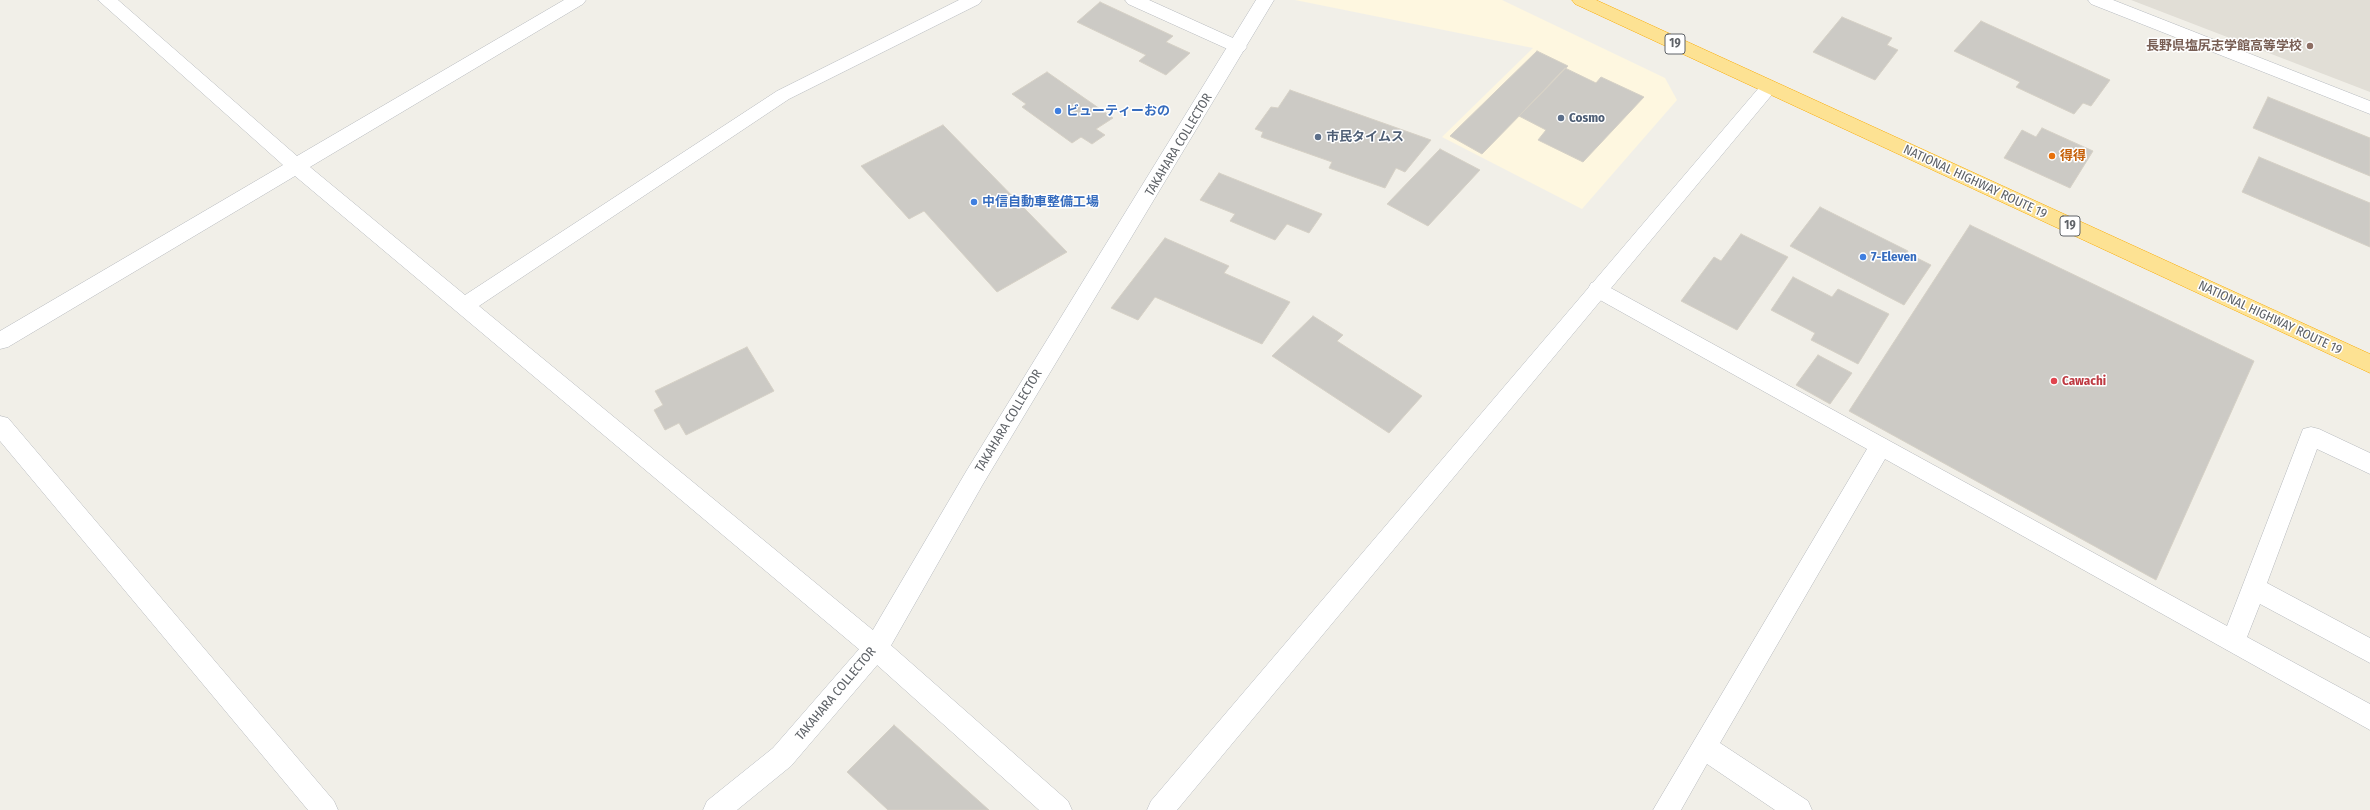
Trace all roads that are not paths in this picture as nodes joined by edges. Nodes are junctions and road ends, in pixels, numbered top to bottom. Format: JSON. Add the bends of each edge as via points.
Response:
{"nodes":[{"id":1,"x":107,"y":0,"type":"edge"},
{"id":2,"x":577,"y":0,"type":"edge"},
{"id":3,"x":973,"y":0,"type":"edge"},
{"id":4,"x":1134,"y":0,"type":"edge"},
{"id":5,"x":1265,"y":0,"type":"edge"},
{"id":6,"x":1581,"y":0,"type":"edge"},
{"id":7,"x":2097,"y":0,"type":"edge"},
{"id":8,"x":1238,"y":47,"type":"junction"},
{"id":9,"x":1769,"y":87,"type":"junction"},
{"id":10,"x":2370,"y":108,"type":"edge"},
{"id":11,"x":296,"y":166,"type":"junction"},
{"id":12,"x":1598,"y":289,"type":"junction"},
{"id":13,"x":464,"y":306,"type":"junction"},
{"id":14,"x":0,"y":341,"type":"edge"},
{"id":15,"x":2370,"y":364,"type":"edge"},
{"id":16,"x":0,"y":424,"type":"edge"},
{"id":17,"x":1880,"y":447,"type":"junction"},
{"id":18,"x":2370,"y":464,"type":"edge"},
{"id":19,"x":2254,"y":588,"type":"junction"},
{"id":20,"x":2232,"y":642,"type":"junction"},
{"id":21,"x":876,"y":648,"type":"junction"},
{"id":22,"x":2370,"y":651,"type":"edge"},
{"id":23,"x":2370,"y":718,"type":"edge"},
{"id":24,"x":1704,"y":748,"type":"junction"},
{"id":25,"x":325,"y":810,"type":"edge"},
{"id":26,"x":716,"y":810,"type":"edge"},
{"id":27,"x":1059,"y":810,"type":"edge"},
{"id":28,"x":1160,"y":810,"type":"edge"},
{"id":29,"x":1666,"y":810,"type":"edge"},
{"id":30,"x":1798,"y":810,"type":"edge"}],
"edges":[{"from":1,"to":11,"type":"street"},
{"from":2,"to":11,"type":"street"},
{"from":3,"to":13,"type":"street","via":[[783,95]]},
{"from":4,"to":8,"type":"street"},
{"from":5,"to":8,"type":"street","name":"TAKAHARA COLLECTOR"},
{"from":6,"to":9,"type":"highway","name":"NATIONAL HIGHWAY ROUTE 19","number":"19"},
{"from":7,"to":10,"type":"street"},
{"from":8,"to":21,"type":"street","name":"TAKAHARA COLLECTOR","via":[[975,477]]},
{"from":9,"to":12,"type":"street"},
{"from":9,"to":15,"type":"highway","name":"NATIONAL HIGHWAY ROUTE 19","number":"19"},
{"from":11,"to":13,"type":"street"},
{"from":11,"to":14,"type":"street"},
{"from":12,"to":17,"type":"street"},
{"from":12,"to":28,"type":"street"},
{"from":13,"to":21,"type":"street"},
{"from":16,"to":25,"type":"street"},
{"from":17,"to":20,"type":"street"},
{"from":17,"to":24,"type":"street"},
{"from":18,"to":19,"type":"street","via":[[2311,436]]},
{"from":19,"to":20,"type":"street"},
{"from":19,"to":22,"type":"street"},
{"from":20,"to":23,"type":"street"},
{"from":21,"to":26,"type":"street","name":"TAKAHARA COLLECTOR","via":[[782,757]]},
{"from":21,"to":27,"type":"street"},
{"from":24,"to":29,"type":"street"},
{"from":24,"to":30,"type":"street"}]}
